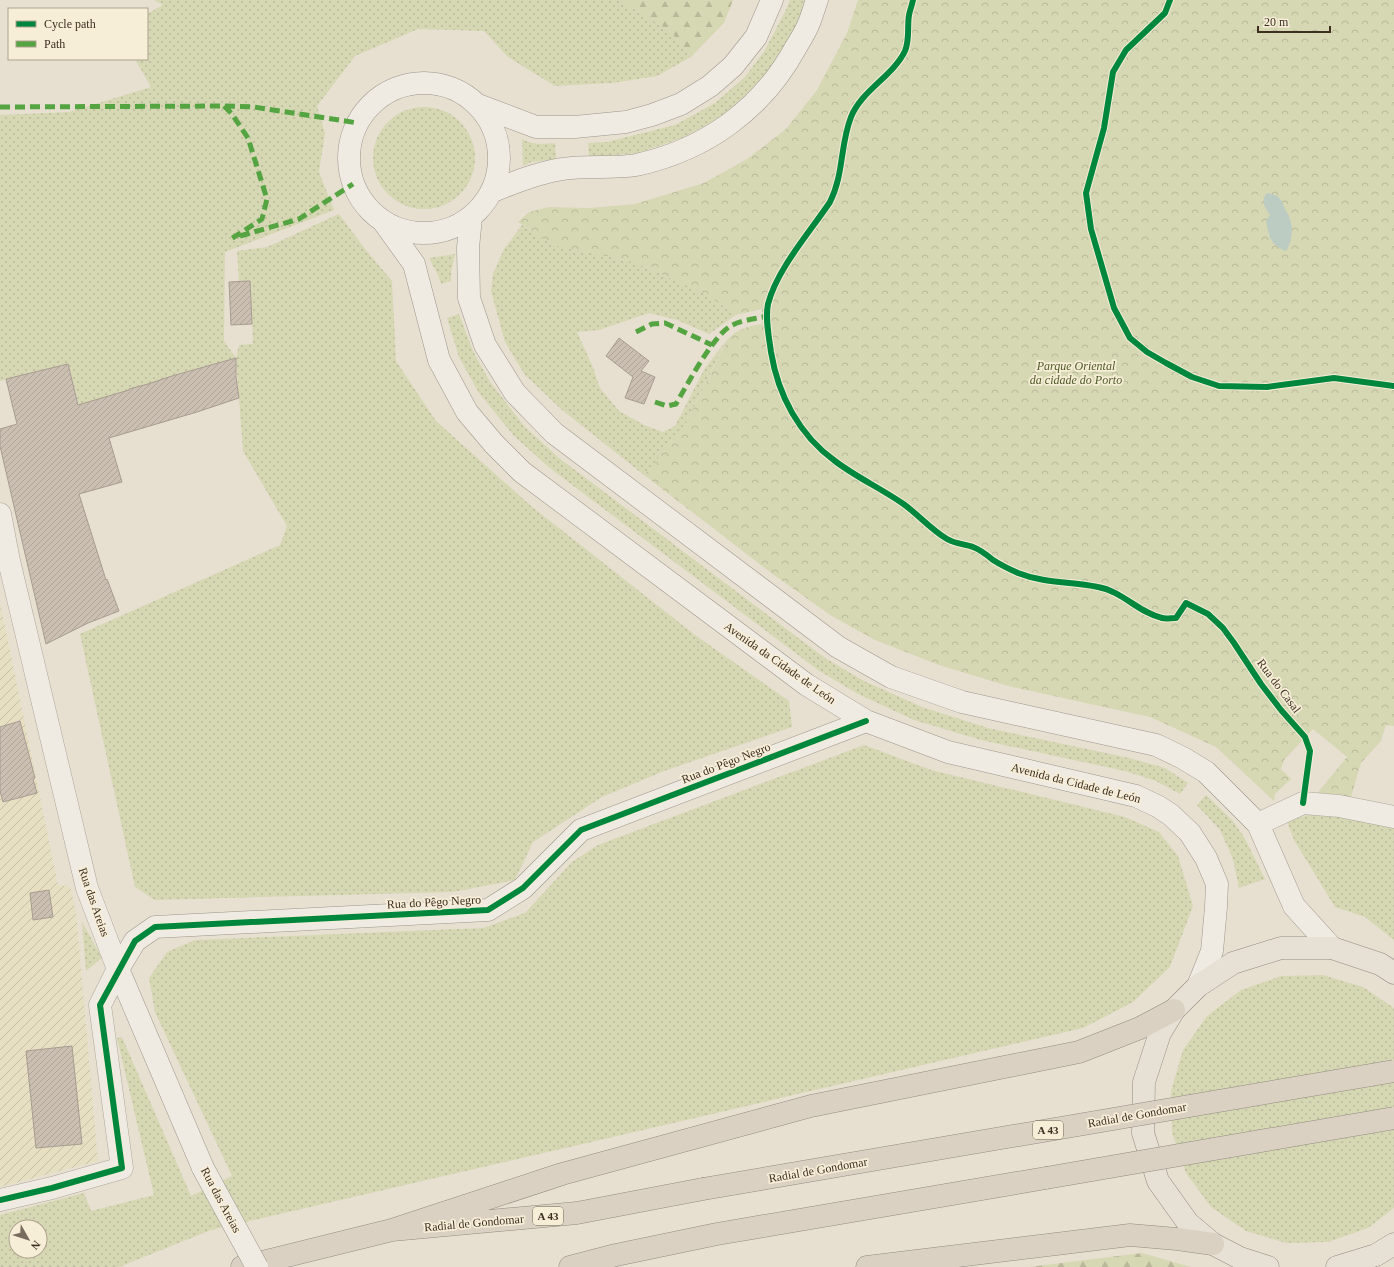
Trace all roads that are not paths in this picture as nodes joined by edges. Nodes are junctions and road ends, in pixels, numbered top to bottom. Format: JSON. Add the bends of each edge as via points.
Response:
{"nodes":[{"id":1,"x":772,"y":0,"type":"edge"},
{"id":2,"x":816,"y":0,"type":"edge"},
{"id":3,"x":478,"y":105,"type":"junction"},
{"id":4,"x":491,"y":192,"type":"junction"},
{"id":5,"x":471,"y":217,"type":"junction"},
{"id":6,"x":382,"y":221,"type":"junction"},
{"id":7,"x":0,"y":514,"type":"edge"},
{"id":8,"x":866,"y":721,"type":"junction"},
{"id":9,"x":1394,"y":817,"type":"edge"},
{"id":10,"x":1258,"y":824,"type":"junction"},
{"id":11,"x":1332,"y":948,"type":"junction"},
{"id":12,"x":118,"y":969,"type":"junction"},
{"id":13,"x":1394,"y":974,"type":"edge"},
{"id":14,"x":1198,"y":986,"type":"junction"},
{"id":15,"x":1174,"y":1010,"type":"junction"},
{"id":16,"x":1394,"y":1070,"type":"edge"},
{"id":17,"x":1394,"y":1118,"type":"edge"},
{"id":18,"x":0,"y":1200,"type":"edge"},
{"id":19,"x":392,"y":1230,"type":"junction"},
{"id":20,"x":1213,"y":1244,"type":"junction"},
{"id":21,"x":1394,"y":1244,"type":"edge"},
{"id":22,"x":1394,"y":1253,"type":"edge"},
{"id":23,"x":1244,"y":1263,"type":"edge"},
{"id":24,"x":242,"y":1267,"type":"edge"},
{"id":25,"x":257,"y":1267,"type":"edge"},
{"id":26,"x":570,"y":1267,"type":"edge"},
{"id":27,"x":867,"y":1267,"type":"edge"},
{"id":28,"x":1268,"y":1267,"type":"edge"},
{"id":29,"x":1337,"y":1267,"type":"edge"},
{"id":30,"x":1386,"y":1267,"type":"edge"}],
"edges":[{"from":1,"to":3,"type":"main road","via":[[756,37],[733,66],[710,86],[681,104],[652,115],[626,122],[536,127]]},
{"from":2,"to":4,"type":"main road","via":[[809,24],[789,62],[763,96],[734,122],[701,143],[634,165],[563,169]]},
{"from":3,"to":4,"type":"main road","via":[[492,124],[498,146],[498,170]]},
{"from":3,"to":6,"type":"main road","via":[[457,90],[433,83],[407,84],[384,94],[364,112],[352,134],[349,160],[353,184],[365,205]]},
{"from":4,"to":5,"type":"main road"},
{"from":5,"to":6,"type":"main road","via":[[450,228],[427,233],[404,231]]},
{"from":5,"to":10,"type":"main road","via":[[468,248],[469,298],[485,345],[515,393],[554,433],[838,647],[891,677],[962,702],[1156,746],[1206,772]]},
{"from":6,"to":8,"type":"main road","name":"Avenida da Cidade de León","via":[[414,264],[439,360],[467,412],[494,444],[522,472],[648,567],[807,684]]},
{"from":7,"to":12,"type":"main road","name":"Rua das Areias","via":[[87,888]]},
{"from":8,"to":12,"type":"main road","name":"Rua do Pêgo Negro","via":[[581,830],[523,888],[488,910],[155,927],[135,941]]},
{"from":8,"to":14,"type":"main road","name":"Avenida da Cidade de León","via":[[948,752],[1136,796],[1171,815],[1190,833],[1206,858],[1217,884],[1212,951]]},
{"from":9,"to":10,"type":"main road","via":[[1339,806],[1303,803]]},
{"from":10,"to":11,"type":"main road","via":[[1294,906]]},
{"from":11,"to":13,"type":"main road","via":[[1380,964]]},
{"from":11,"to":14,"type":"main road","via":[[1281,948],[1233,963]]},
{"from":12,"to":18,"type":"main road","name":"Rua do Pêgo Negro","via":[[100,1004],[122,1168]]},
{"from":12,"to":25,"type":"main road","name":"Rua das Areias","bridge":true,"via":[[203,1168]]},
{"from":14,"to":15,"type":"main road"},
{"from":15,"to":19,"type":"highway","via":[[1140,1028],[1079,1052],[811,1106],[562,1174]]},
{"from":15,"to":20,"type":"main road","via":[[1160,1033],[1144,1082],[1143,1133],[1158,1181],[1188,1223]]},
{"from":16,"to":19,"type":"highway","name":"Radial de Gondomar","number":"A 43","bridge":true,"via":[[702,1189],[577,1213]]},
{"from":17,"to":26,"type":"highway","bridge":true,"via":[[718,1234]]},
{"from":19,"to":24,"type":"highway","name":"Radial de Gondomar","number":"A 43"},
{"from":20,"to":23,"type":"main road"},
{"from":20,"to":27,"type":"highway","via":[[1130,1235]]},
{"from":21,"to":29,"type":"main road","via":[[1376,1255]]},
{"from":22,"to":30,"type":"main road"},
{"from":23,"to":28,"type":"main road"}]}
